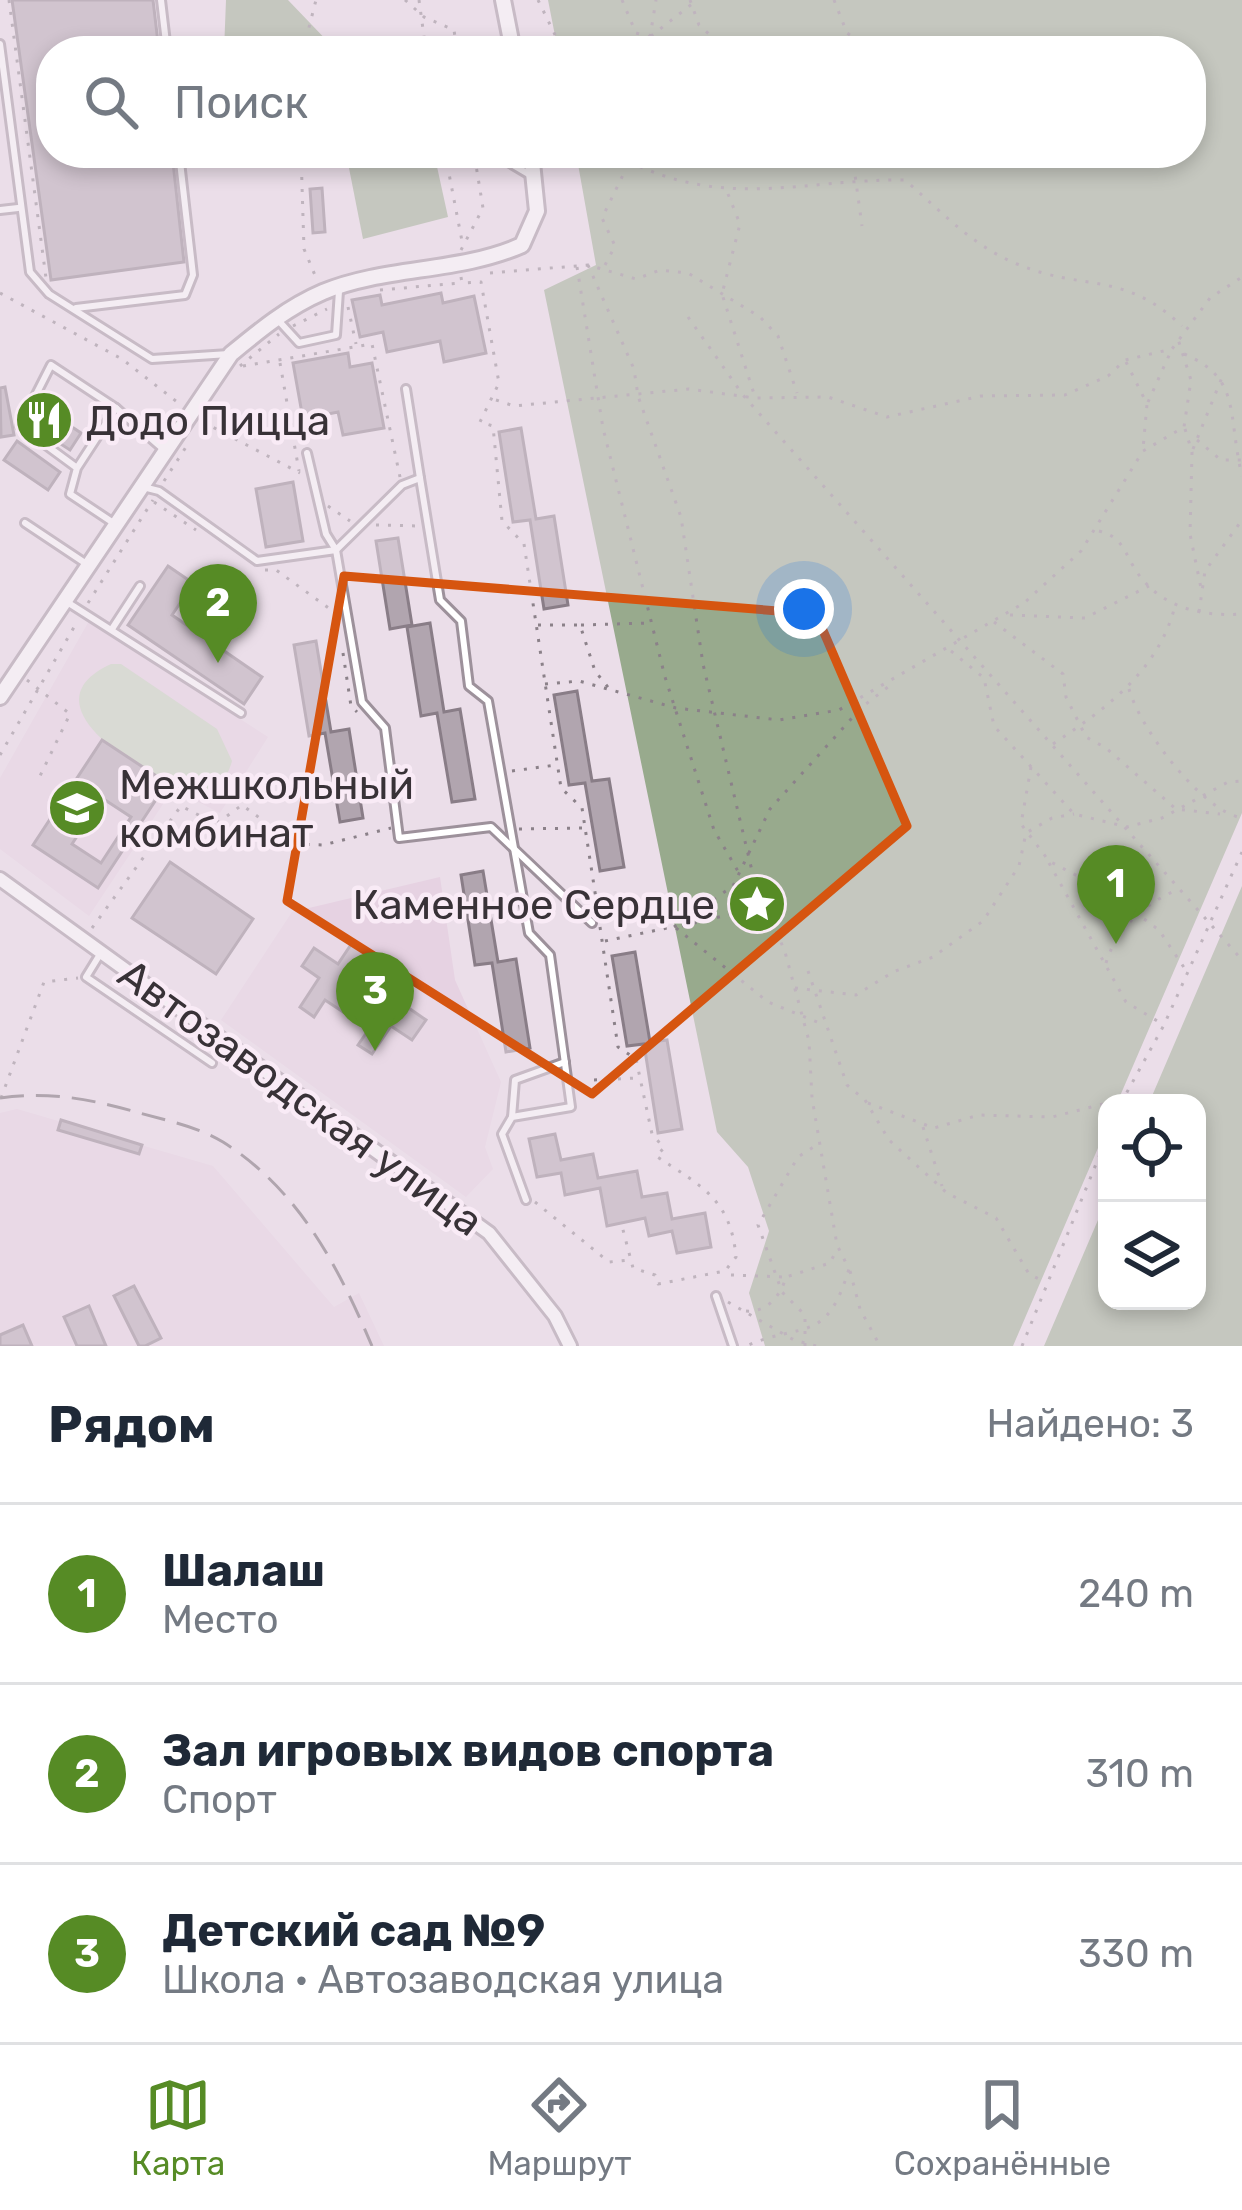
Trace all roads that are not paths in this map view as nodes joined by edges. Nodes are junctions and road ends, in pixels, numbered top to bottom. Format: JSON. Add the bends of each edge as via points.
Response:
{"nodes":[{"id":1,"x":161,"y":0,"type":"edge"},
{"id":2,"x":503,"y":0,"type":"edge"},
{"id":3,"x":165,"y":36,"type":"edge"},
{"id":4,"x":510,"y":36,"type":"edge"},
{"id":5,"x":0,"y":44,"type":"edge"},
{"id":6,"x":181,"y":168,"type":"edge"},
{"id":7,"x":519,"y":168,"type":"edge"},
{"id":8,"x":534,"y":168,"type":"edge"},
{"id":9,"x":536,"y":178,"type":"junction"},
{"id":10,"x":18,"y":208,"type":"junction"},
{"id":11,"x":0,"y":211,"type":"edge"},
{"id":12,"x":339,"y":295,"type":"junction"},
{"id":13,"x":72,"y":309,"type":"junction"},
{"id":14,"x":276,"y":317,"type":"junction"},
{"id":15,"x":231,"y":354,"type":"junction"},
{"id":16,"x":406,"y":389,"type":"dead end"},
{"id":17,"x":116,"y":408,"type":"junction"},
{"id":18,"x":165,"y":451,"type":"junction"},
{"id":19,"x":308,"y":453,"type":"dead end"},
{"id":20,"x":77,"y":468,"type":"junction"},
{"id":21,"x":421,"y":478,"type":"junction"},
{"id":22,"x":140,"y":487,"type":"junction"},
{"id":23,"x":25,"y":523,"type":"dead end"},
{"id":24,"x":115,"y":524,"type":"junction"},
{"id":25,"x":336,"y":550,"type":"junction"},
{"id":26,"x":88,"y":565,"type":"junction"},
{"id":27,"x":140,"y":586,"type":"dead end"},
{"id":28,"x":64,"y":600,"type":"junction"},
{"id":29,"x":112,"y":628,"type":"junction"},
{"id":30,"x":0,"y":697,"type":"edge"},
{"id":31,"x":241,"y":713,"type":"dead end"},
{"id":32,"x":515,"y":850,"type":"junction"},
{"id":33,"x":0,"y":879,"type":"edge"},
{"id":34,"x":592,"y":923,"type":"dead end"},
{"id":35,"x":102,"y":951,"type":"junction"},
{"id":36,"x":565,"y":1062,"type":"junction"},
{"id":37,"x":212,"y":1064,"type":"dead end"},
{"id":38,"x":512,"y":1117,"type":"junction"},
{"id":39,"x":526,"y":1200,"type":"road end"},
{"id":40,"x":716,"y":1296,"type":"road end"},
{"id":41,"x":570,"y":1346,"type":"edge"},
{"id":42,"x":733,"y":1346,"type":"edge"}],
"edges":[{"from":1,"to":3,"type":"lane"},
{"from":2,"to":4,"type":"street"},
{"from":5,"to":10,"type":"lane"},
{"from":6,"to":13,"type":"lane","via":[[194,275],[185,295]]},
{"from":7,"to":9,"type":"lane"},
{"from":8,"to":9,"type":"street"},
{"from":9,"to":12,"type":"street","via":[[537,211],[522,245]]},
{"from":10,"to":11,"type":"lane"},
{"from":10,"to":13,"type":"lane","via":[[30,272]]},
{"from":12,"to":14,"type":"street","via":[[322,292]]},
{"from":12,"to":14,"type":"lane","via":[[336,335],[299,343]]},
{"from":13,"to":15,"type":"lane","via":[[152,358]]},
{"from":14,"to":15,"type":"street"},
{"from":15,"to":18,"type":"street"},
{"from":16,"to":21,"type":"lane"},
{"from":17,"to":18,"type":"lane"},
{"from":17,"to":20,"type":"lane"},
{"from":17,"to":20,"type":"lane","via":[[51,365],[20,426]]},
{"from":18,"to":22,"type":"street"},
{"from":19,"to":25,"type":"lane"},
{"from":20,"to":24,"type":"lane","via":[[70,494]]},
{"from":21,"to":25,"type":"lane","via":[[402,485]]},
{"from":21,"to":32,"type":"lane","via":[[440,600],[461,621],[469,686],[488,701]]},
{"from":22,"to":24,"type":"street"},
{"from":22,"to":25,"type":"lane","via":[[158,491],[256,561]]},
{"from":23,"to":26,"type":"lane"},
{"from":24,"to":26,"type":"street"},
{"from":25,"to":32,"type":"lane","via":[[362,702],[385,728],[399,838],[491,826]]},
{"from":26,"to":28,"type":"street"},
{"from":27,"to":29,"type":"lane"},
{"from":28,"to":29,"type":"lane"},
{"from":28,"to":30,"type":"street"},
{"from":29,"to":31,"type":"lane"},
{"from":32,"to":34,"type":"lane"},
{"from":32,"to":36,"type":"lane","via":[[529,933],[550,955]]},
{"from":33,"to":35,"type":"street","name":"Автозаводская улица"},
{"from":35,"to":37,"type":"lane","via":[[86,977]]},
{"from":35,"to":41,"type":"street","name":"Автозаводская улица","via":[[489,1233]]},
{"from":36,"to":38,"type":"lane","via":[[515,1080]]},
{"from":36,"to":38,"type":"lane","via":[[572,1107]]},
{"from":38,"to":39,"type":"lane","via":[[502,1134]]},
{"from":40,"to":42,"type":"lane"}]}
